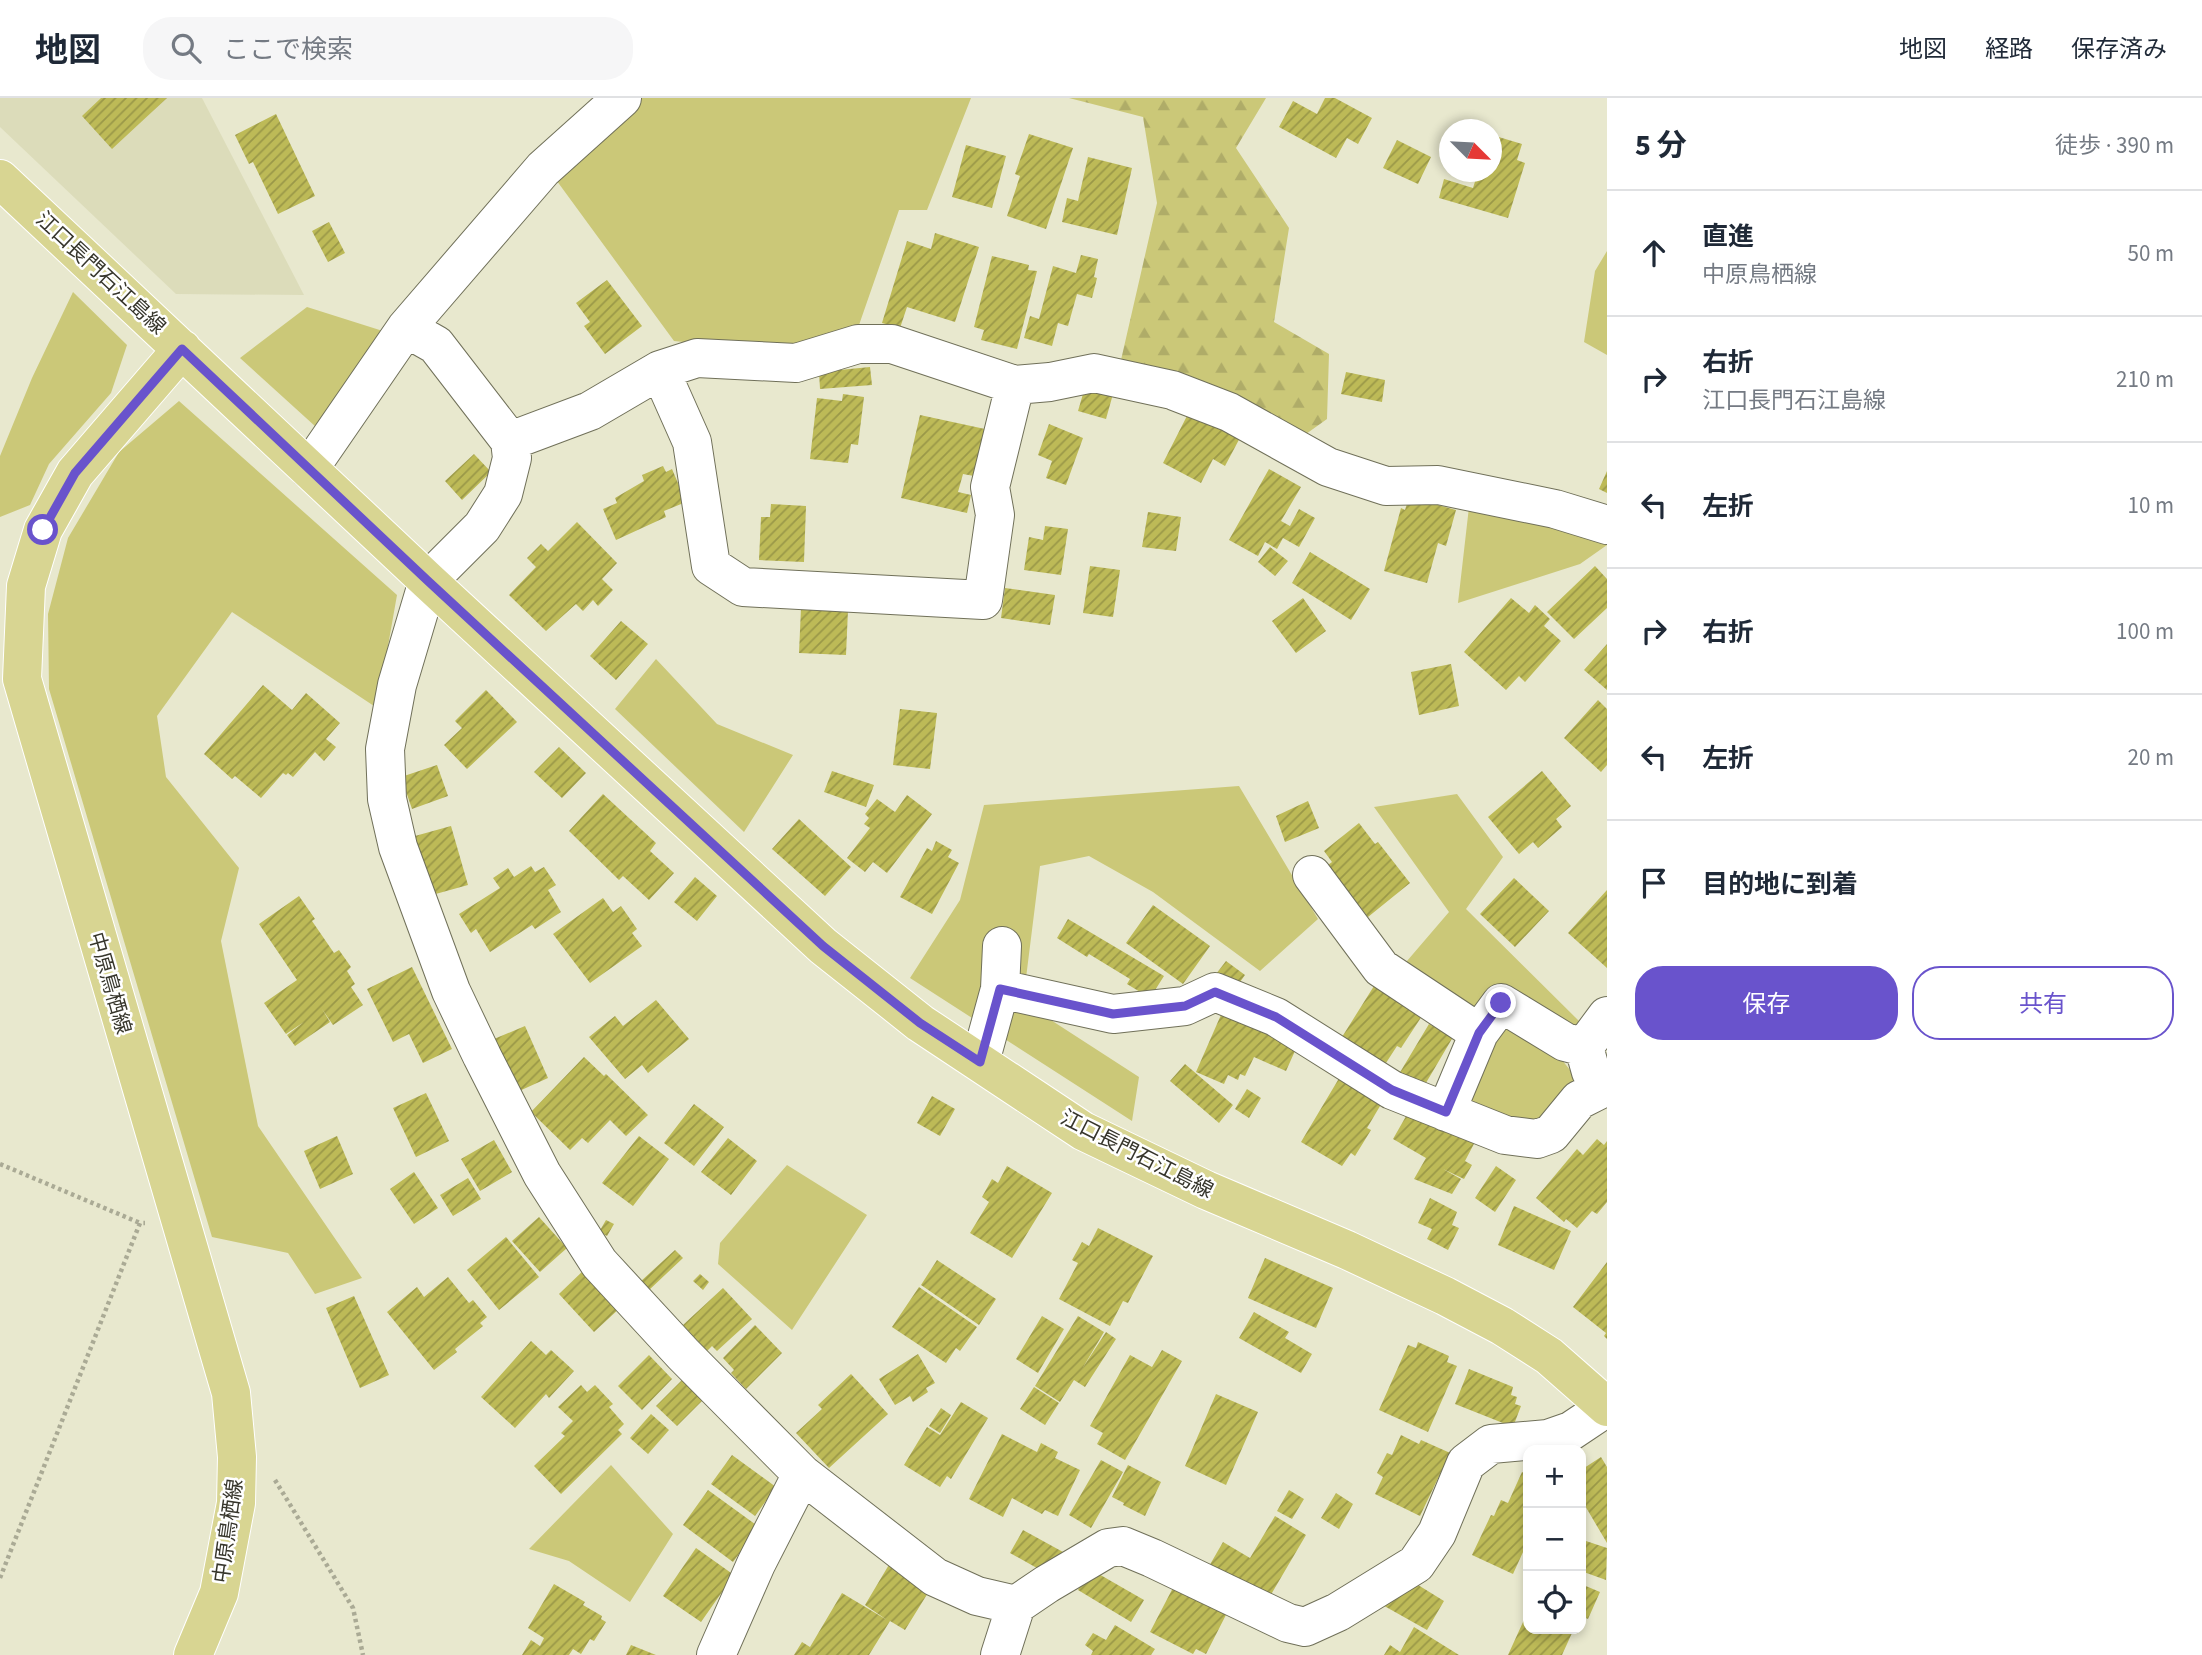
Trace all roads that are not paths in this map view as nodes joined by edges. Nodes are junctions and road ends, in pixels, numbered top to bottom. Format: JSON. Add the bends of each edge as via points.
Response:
{"nodes":[{"id":1,"x":622,"y":98,"type":"edge"},
{"id":2,"x":0,"y":179,"type":"edge"},
{"id":3,"x":406,"y":328,"type":"junction"},
{"id":4,"x":182,"y":349,"type":"junction"},
{"id":5,"x":660,"y":370,"type":"junction"},
{"id":6,"x":1015,"y":384,"type":"junction"},
{"id":7,"x":510,"y":441,"type":"junction"},
{"id":8,"x":309,"y":469,"type":"junction"},
{"id":9,"x":1607,"y":525,"type":"edge"},
{"id":10,"x":428,"y":581,"type":"junction"},
{"id":11,"x":1312,"y":875,"type":"dead end"},
{"id":12,"x":1002,"y":946,"type":"dead end"},
{"id":13,"x":1000,"y":989,"type":"junction"},
{"id":14,"x":1607,"y":1016,"type":"edge"},
{"id":15,"x":1479,"y":1033,"type":"junction"},
{"id":16,"x":1584,"y":1047,"type":"junction"},
{"id":17,"x":980,"y":1062,"type":"junction"},
{"id":18,"x":1603,"y":1096,"type":"edge"},
{"id":19,"x":1446,"y":1112,"type":"junction"},
{"id":20,"x":1607,"y":1407,"type":"edge"},
{"id":21,"x":802,"y":1474,"type":"junction"},
{"id":22,"x":1016,"y":1605,"type":"junction"},
{"id":23,"x":193,"y":1655,"type":"edge"},
{"id":24,"x":716,"y":1655,"type":"edge"},
{"id":25,"x":1000,"y":1655,"type":"edge"}],
"edges":[{"from":1,"to":3,"type":"street","via":[[543,169]]},
{"from":2,"to":4,"type":"main road","name":"江口長門石江島線"},
{"from":3,"to":7,"type":"street","via":[[436,345]]},
{"from":3,"to":8,"type":"street"},
{"from":4,"to":8,"type":"main road","name":"江口長門石江島線"},
{"from":4,"to":23,"type":"main road","name":"中原鳥栖線","via":[[75,473],[43,530],[26,586],[22,679],[231,1393],[236,1503],[219,1593]]},
{"from":5,"to":6,"type":"street","via":[[697,358],[796,363],[858,344],[892,344]]},
{"from":5,"to":6,"type":"street","via":[[692,442],[711,566],[743,587],[984,600],[995,515],[990,487]]},
{"from":5,"to":7,"type":"street","via":[[590,411]]},
{"from":6,"to":9,"type":"street","via":[[1094,373],[1172,390],[1228,412],[1328,467],[1386,486],[1438,485],[1555,509]]},
{"from":7,"to":10,"type":"street","via":[[512,458],[503,494],[482,527]]},
{"from":8,"to":10,"type":"main road","name":"江口長門石江島線"},
{"from":10,"to":17,"type":"main road","name":"江口長門石江島線","via":[[823,946],[920,1023]]},
{"from":10,"to":21,"type":"street","via":[[397,685],[385,749],[387,799],[398,848],[451,991],[542,1174],[600,1263]]},
{"from":11,"to":15,"type":"street","via":[[1381,968]]},
{"from":12,"to":13,"type":"street"},
{"from":13,"to":17,"type":"street"},
{"from":13,"to":19,"type":"street","via":[[1113,1014],[1185,1006],[1215,992],[1276,1017],[1392,1090]]},
{"from":14,"to":16,"type":"street"},
{"from":15,"to":16,"type":"street","via":[[1501,1003],[1565,1042]]},
{"from":15,"to":19,"type":"street"},
{"from":16,"to":18,"type":"street"},
{"from":17,"to":20,"type":"main road","name":"江口長門石江島線","via":[[1083,1131],[1502,1326],[1549,1356]]},
{"from":18,"to":19,"type":"street","via":[[1579,1100],[1551,1134],[1537,1139],[1505,1135]]},
{"from":20,"to":22,"type":"street","via":[[1571,1431],[1548,1439],[1491,1444],[1466,1463],[1437,1533],[1416,1564],[1305,1627],[1287,1623],[1122,1546],[1108,1548]]},
{"from":21,"to":22,"type":"street","via":[[936,1577],[977,1596]]},
{"from":21,"to":24,"type":"street"},
{"from":22,"to":25,"type":"street"}]}
